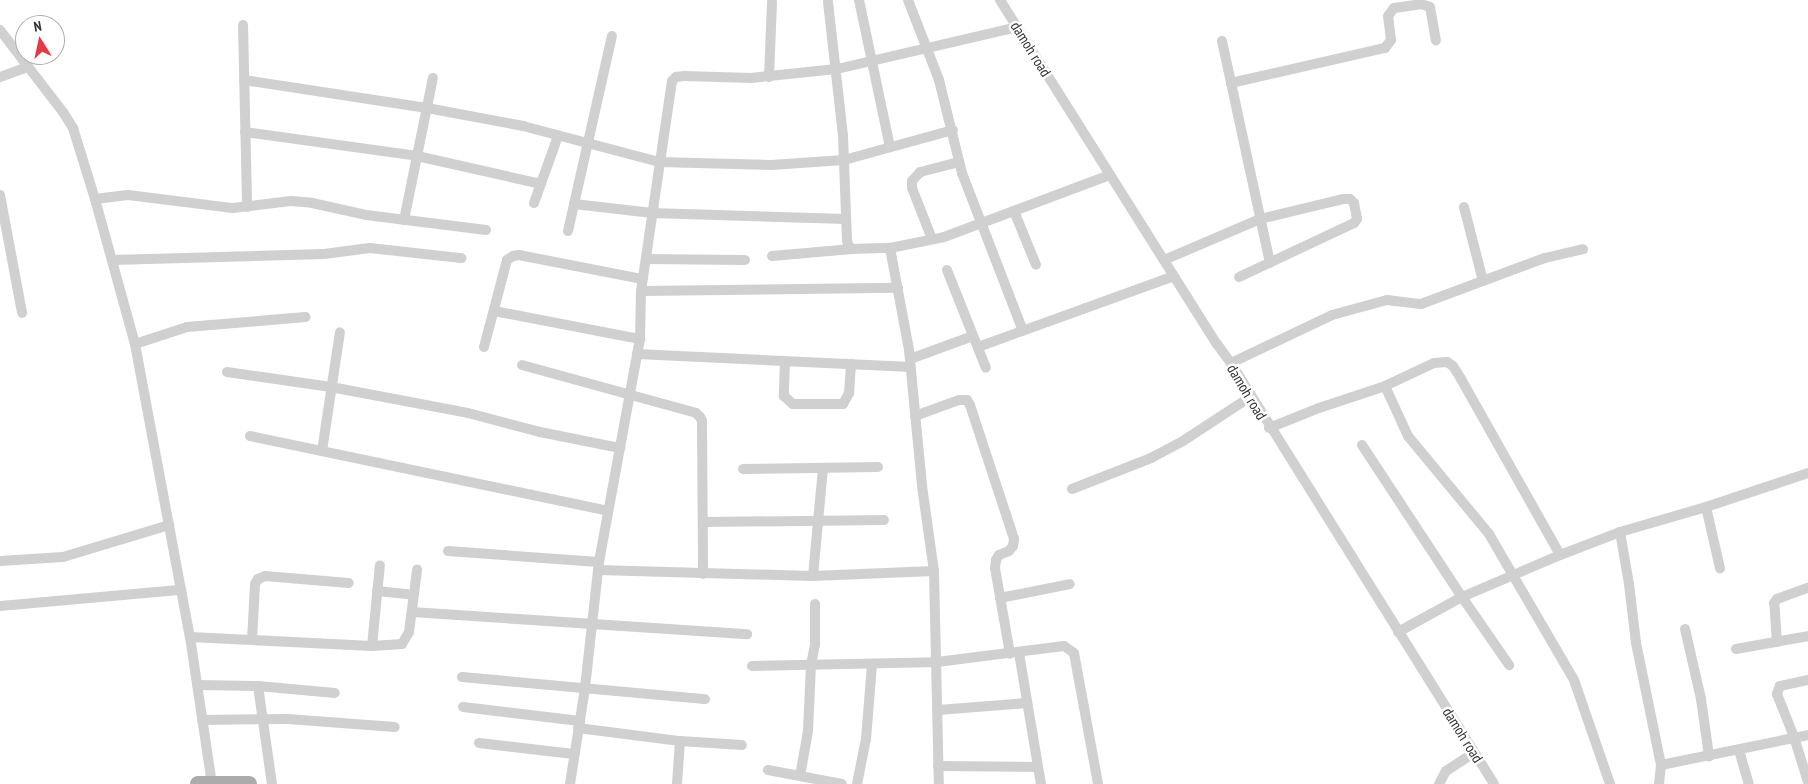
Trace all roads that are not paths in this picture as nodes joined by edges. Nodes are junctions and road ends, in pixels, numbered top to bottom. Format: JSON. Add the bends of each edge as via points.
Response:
{"nodes":[{"id":1,"x":859,"y":0,"type":"edge"},
{"id":2,"x":908,"y":0,"type":"edge"},
{"id":3,"x":1000,"y":0,"type":"edge"},
{"id":4,"x":772,"y":2,"type":"dead end"},
{"id":5,"x":828,"y":2,"type":"dead end"},
{"id":6,"x":243,"y":25,"type":"dead end"},
{"id":7,"x":1017,"y":27,"type":"junction"},
{"id":8,"x":0,"y":30,"type":"edge"},
{"id":9,"x":612,"y":36,"type":"dead end"},
{"id":10,"x":1436,"y":40,"type":"dead end"},
{"id":11,"x":1222,"y":41,"type":"dead end"},
{"id":12,"x":927,"y":48,"type":"junction"},
{"id":13,"x":871,"y":60,"type":"junction"},
{"id":14,"x":28,"y":67,"type":"junction"},
{"id":15,"x":836,"y":68,"type":"junction"},
{"id":16,"x":769,"y":76,"type":"junction"},
{"id":17,"x":0,"y":77,"type":"edge"},
{"id":18,"x":433,"y":78,"type":"dead end"},
{"id":19,"x":244,"y":80,"type":"junction"},
{"id":20,"x":1231,"y":83,"type":"junction"},
{"id":21,"x":427,"y":108,"type":"junction"},
{"id":22,"x":953,"y":130,"type":"junction"},
{"id":23,"x":246,"y":132,"type":"junction"},
{"id":24,"x":558,"y":136,"type":"junction"},
{"id":25,"x":587,"y":143,"type":"junction"},
{"id":26,"x":890,"y":147,"type":"junction"},
{"id":27,"x":417,"y":156,"type":"junction"},
{"id":28,"x":844,"y":160,"type":"junction"},
{"id":29,"x":659,"y":162,"type":"junction"},
{"id":30,"x":959,"y":162,"type":"junction"},
{"id":31,"x":1110,"y":175,"type":"junction"},
{"id":32,"x":541,"y":184,"type":"junction"},
{"id":33,"x":0,"y":195,"type":"edge"},
{"id":34,"x":95,"y":199,"type":"junction"},
{"id":35,"x":534,"y":203,"type":"dead end"},
{"id":36,"x":574,"y":204,"type":"junction"},
{"id":37,"x":247,"y":207,"type":"junction"},
{"id":38,"x":1464,"y":207,"type":"dead end"},
{"id":39,"x":1014,"y":211,"type":"junction"},
{"id":40,"x":652,"y":213,"type":"junction"},
{"id":41,"x":846,"y":219,"type":"junction"},
{"id":42,"x":1260,"y":219,"type":"junction"},
{"id":43,"x":404,"y":220,"type":"junction"},
{"id":44,"x":980,"y":224,"type":"junction"},
{"id":45,"x":486,"y":230,"type":"dead end"},
{"id":46,"x":568,"y":231,"type":"dead end"},
{"id":47,"x":932,"y":239,"type":"junction"},
{"id":48,"x":890,"y":248,"type":"junction"},
{"id":49,"x":852,"y":249,"type":"junction"},
{"id":50,"x":1583,"y":249,"type":"dead end"},
{"id":51,"x":772,"y":256,"type":"dead end"},
{"id":52,"x":461,"y":258,"type":"dead end"},
{"id":53,"x":646,"y":259,"type":"junction"},
{"id":54,"x":112,"y":260,"type":"junction"},
{"id":55,"x":745,"y":260,"type":"dead end"},
{"id":56,"x":1164,"y":260,"type":"junction"},
{"id":57,"x":1270,"y":263,"type":"junction"},
{"id":58,"x":1036,"y":265,"type":"dead end"},
{"id":59,"x":947,"y":270,"type":"dead end"},
{"id":60,"x":1174,"y":276,"type":"junction"},
{"id":61,"x":1239,"y":277,"type":"dead end"},
{"id":62,"x":643,"y":279,"type":"junction"},
{"id":63,"x":1483,"y":281,"type":"junction"},
{"id":64,"x":898,"y":288,"type":"junction"},
{"id":65,"x":641,"y":291,"type":"junction"},
{"id":66,"x":494,"y":310,"type":"junction"},
{"id":67,"x":22,"y":313,"type":"dead end"},
{"id":68,"x":306,"y":317,"type":"dead end"},
{"id":69,"x":1023,"y":331,"type":"junction"},
{"id":70,"x":340,"y":332,"type":"dead end"},
{"id":71,"x":973,"y":336,"type":"junction"},
{"id":72,"x":640,"y":339,"type":"junction"},
{"id":73,"x":135,"y":344,"type":"junction"},
{"id":74,"x":484,"y":347,"type":"dead end"},
{"id":75,"x":978,"y":347,"type":"junction"},
{"id":76,"x":637,"y":354,"type":"junction"},
{"id":77,"x":785,"y":361,"type":"junction"},
{"id":78,"x":910,"y":363,"type":"junction"},
{"id":79,"x":1231,"y":363,"type":"junction"},
{"id":80,"x":522,"y":364,"type":"dead end"},
{"id":81,"x":851,"y":364,"type":"junction"},
{"id":82,"x":986,"y":368,"type":"dead end"},
{"id":83,"x":227,"y":372,"type":"dead end"},
{"id":84,"x":1385,"y":386,"type":"junction"},
{"id":85,"x":331,"y":387,"type":"junction"},
{"id":86,"x":630,"y":395,"type":"junction"},
{"id":87,"x":1250,"y":397,"type":"junction"},
{"id":88,"x":915,"y":416,"type":"junction"},
{"id":89,"x":1269,"y":428,"type":"junction"},
{"id":90,"x":250,"y":436,"type":"dead end"},
{"id":91,"x":1362,"y":445,"type":"dead end"},
{"id":92,"x":620,"y":448,"type":"junction"},
{"id":93,"x":322,"y":451,"type":"junction"},
{"id":94,"x":878,"y":467,"type":"dead end"},
{"id":95,"x":823,"y":468,"type":"junction"},
{"id":96,"x":743,"y":469,"type":"dead end"},
{"id":97,"x":1808,"y":473,"type":"edge"},
{"id":98,"x":1072,"y":489,"type":"dead end"},
{"id":99,"x":1706,"y":507,"type":"junction"},
{"id":100,"x":608,"y":511,"type":"junction"},
{"id":101,"x":884,"y":520,"type":"dead end"},
{"id":102,"x":818,"y":521,"type":"junction"},
{"id":103,"x":703,"y":522,"type":"junction"},
{"id":104,"x":169,"y":525,"type":"junction"},
{"id":105,"x":1620,"y":532,"type":"junction"},
{"id":106,"x":448,"y":551,"type":"dead end"},
{"id":107,"x":1560,"y":555,"type":"junction"},
{"id":108,"x":0,"y":561,"type":"edge"},
{"id":109,"x":380,"y":566,"type":"dead end"},
{"id":110,"x":599,"y":566,"type":"junction"},
{"id":111,"x":1720,"y":568,"type":"dead end"},
{"id":112,"x":417,"y":570,"type":"dead end"},
{"id":113,"x":934,"y":571,"type":"junction"},
{"id":114,"x":703,"y":574,"type":"junction"},
{"id":115,"x":1514,"y":575,"type":"junction"},
{"id":116,"x":813,"y":576,"type":"junction"},
{"id":117,"x":349,"y":583,"type":"dead end"},
{"id":118,"x":1070,"y":584,"type":"dead end"},
{"id":119,"x":1808,"y":588,"type":"edge"},
{"id":120,"x":181,"y":590,"type":"junction"},
{"id":121,"x":377,"y":591,"type":"junction"},
{"id":122,"x":414,"y":595,"type":"junction"},
{"id":123,"x":1462,"y":597,"type":"junction"},
{"id":124,"x":1000,"y":598,"type":"junction"},
{"id":125,"x":815,"y":604,"type":"dead end"},
{"id":126,"x":0,"y":606,"type":"edge"},
{"id":127,"x":412,"y":612,"type":"junction"},
{"id":128,"x":592,"y":624,"type":"junction"},
{"id":129,"x":1686,"y":629,"type":"dead end"},
{"id":130,"x":1398,"y":632,"type":"junction"},
{"id":131,"x":747,"y":634,"type":"dead end"},
{"id":132,"x":1808,"y":636,"type":"edge"},
{"id":133,"x":190,"y":637,"type":"junction"},
{"id":134,"x":252,"y":640,"type":"junction"},
{"id":135,"x":1777,"y":642,"type":"junction"},
{"id":136,"x":372,"y":646,"type":"junction"},
{"id":137,"x":1736,"y":650,"type":"dead end"},
{"id":138,"x":1014,"y":654,"type":"junction"},
{"id":139,"x":937,"y":662,"type":"junction"},
{"id":140,"x":872,"y":664,"type":"junction"},
{"id":141,"x":811,"y":665,"type":"junction"},
{"id":142,"x":1509,"y":665,"type":"dead end"},
{"id":143,"x":752,"y":666,"type":"dead end"},
{"id":144,"x":462,"y":677,"type":"dead end"},
{"id":145,"x":1808,"y":680,"type":"edge"},
{"id":146,"x":197,"y":686,"type":"junction"},
{"id":147,"x":258,"y":686,"type":"junction"},
{"id":148,"x":585,"y":688,"type":"junction"},
{"id":149,"x":335,"y":693,"type":"dead end"},
{"id":150,"x":705,"y":699,"type":"dead end"},
{"id":151,"x":1026,"y":703,"type":"junction"},
{"id":152,"x":463,"y":706,"type":"dead end"},
{"id":153,"x":938,"y":710,"type":"junction"},
{"id":154,"x":263,"y":718,"type":"junction"},
{"id":155,"x":202,"y":720,"type":"junction"},
{"id":156,"x":579,"y":725,"type":"junction"},
{"id":157,"x":395,"y":727,"type":"dead end"},
{"id":158,"x":1808,"y":735,"type":"edge"},
{"id":159,"x":1794,"y":737,"type":"junction"},
{"id":160,"x":680,"y":741,"type":"junction"},
{"id":161,"x":479,"y":743,"type":"dead end"},
{"id":162,"x":742,"y":746,"type":"dead end"},
{"id":163,"x":1739,"y":750,"type":"junction"},
{"id":164,"x":1474,"y":753,"type":"junction"},
{"id":165,"x":574,"y":754,"type":"junction"},
{"id":166,"x":1709,"y":756,"type":"junction"},
{"id":167,"x":1661,"y":765,"type":"junction"},
{"id":168,"x":938,"y":766,"type":"junction"},
{"id":169,"x":1038,"y":768,"type":"junction"},
{"id":170,"x":768,"y":770,"type":"dead end"},
{"id":171,"x":800,"y":776,"type":"junction"},
{"id":172,"x":1808,"y":782,"type":"edge"},
{"id":173,"x":207,"y":784,"type":"edge"},
{"id":174,"x":248,"y":784,"type":"edge"},
{"id":175,"x":272,"y":784,"type":"edge"},
{"id":176,"x":570,"y":784,"type":"edge"},
{"id":177,"x":677,"y":784,"type":"edge"},
{"id":178,"x":842,"y":784,"type":"edge"},
{"id":179,"x":857,"y":784,"type":"edge"},
{"id":180,"x":939,"y":784,"type":"edge"},
{"id":181,"x":1041,"y":784,"type":"edge"},
{"id":182,"x":1098,"y":784,"type":"edge"},
{"id":183,"x":1439,"y":784,"type":"edge"},
{"id":184,"x":1494,"y":784,"type":"edge"},
{"id":185,"x":1610,"y":784,"type":"edge"},
{"id":186,"x":1659,"y":784,"type":"edge"},
{"id":187,"x":1749,"y":784,"type":"edge"}],
"edges":[{"from":1,"to":13,"type":"street"},
{"from":2,"to":12,"type":"street"},
{"from":3,"to":7,"type":"street","name":"damoh road"},
{"from":4,"to":16,"type":"street"},
{"from":5,"to":15,"type":"street"},
{"from":6,"to":19,"type":"street"},
{"from":7,"to":12,"type":"street"},
{"from":7,"to":31,"type":"street","name":"damoh road"},
{"from":8,"to":14,"type":"street"},
{"from":9,"to":25,"type":"street"},
{"from":10,"to":20,"type":"street","via":[[1430,7],[1421,4],[1394,8],[1388,16],[1391,40],[1385,48]]},
{"from":11,"to":20,"type":"street"},
{"from":12,"to":13,"type":"street"},
{"from":12,"to":22,"type":"street"},
{"from":13,"to":15,"type":"street"},
{"from":13,"to":26,"type":"street"},
{"from":14,"to":17,"type":"street"},
{"from":14,"to":34,"type":"street","via":[[73,128]]},
{"from":15,"to":16,"type":"street"},
{"from":15,"to":28,"type":"street"},
{"from":16,"to":29,"type":"street","via":[[676,77],[672,81]]},
{"from":18,"to":21,"type":"street"},
{"from":19,"to":21,"type":"street"},
{"from":19,"to":23,"type":"street"},
{"from":20,"to":42,"type":"street"},
{"from":21,"to":24,"type":"street"},
{"from":21,"to":27,"type":"street"},
{"from":22,"to":26,"type":"street"},
{"from":22,"to":30,"type":"street"},
{"from":23,"to":27,"type":"street"},
{"from":23,"to":37,"type":"street"},
{"from":24,"to":25,"type":"street"},
{"from":24,"to":32,"type":"street"},
{"from":25,"to":29,"type":"street"},
{"from":25,"to":36,"type":"street"},
{"from":26,"to":28,"type":"street"},
{"from":27,"to":32,"type":"street"},
{"from":27,"to":43,"type":"street"},
{"from":28,"to":29,"type":"street","via":[[771,165]]},
{"from":28,"to":41,"type":"street"},
{"from":29,"to":40,"type":"street"},
{"from":30,"to":44,"type":"street"},
{"from":30,"to":47,"type":"street","via":[[920,172],[912,181]]},
{"from":31,"to":39,"type":"street"},
{"from":31,"to":56,"type":"street","name":"damoh road"},
{"from":32,"to":35,"type":"street"},
{"from":33,"to":67,"type":"street"},
{"from":34,"to":37,"type":"street","via":[[128,195],[188,204]]},
{"from":34,"to":54,"type":"street"},
{"from":36,"to":40,"type":"street"},
{"from":36,"to":46,"type":"street"},
{"from":37,"to":43,"type":"street","via":[[290,201]]},
{"from":38,"to":63,"type":"street"},
{"from":39,"to":44,"type":"street"},
{"from":39,"to":58,"type":"street"},
{"from":40,"to":41,"type":"street"},
{"from":40,"to":53,"type":"street"},
{"from":41,"to":49,"type":"street","via":[[848,245]]},
{"from":42,"to":56,"type":"street"},
{"from":42,"to":57,"type":"street"},
{"from":42,"to":57,"type":"street","via":[[1342,199],[1350,199],[1357,213],[1357,219],[1348,227]]},
{"from":43,"to":45,"type":"street"},
{"from":44,"to":47,"type":"street"},
{"from":44,"to":69,"type":"street"},
{"from":47,"to":48,"type":"street"},
{"from":48,"to":49,"type":"street"},
{"from":48,"to":64,"type":"street"},
{"from":49,"to":51,"type":"street"},
{"from":50,"to":63,"type":"street","via":[[1545,258]]},
{"from":52,"to":54,"type":"street","via":[[370,248],[324,254]]},
{"from":53,"to":55,"type":"street"},
{"from":53,"to":62,"type":"street"},
{"from":54,"to":73,"type":"street"},
{"from":56,"to":60,"type":"street","name":"damoh road"},
{"from":57,"to":61,"type":"street"},
{"from":59,"to":71,"type":"street"},
{"from":60,"to":69,"type":"street"},
{"from":60,"to":79,"type":"street","name":"damoh road"},
{"from":62,"to":65,"type":"street"},
{"from":62,"to":66,"type":"street","via":[[513,256],[507,260]]},
{"from":63,"to":79,"type":"street","via":[[1422,304],[1387,300],[1332,315]]},
{"from":64,"to":65,"type":"street"},
{"from":64,"to":78,"type":"street"},
{"from":65,"to":72,"type":"street"},
{"from":66,"to":72,"type":"street"},
{"from":66,"to":74,"type":"street"},
{"from":68,"to":73,"type":"street","via":[[187,327]]},
{"from":69,"to":75,"type":"street"},
{"from":70,"to":85,"type":"street"},
{"from":71,"to":75,"type":"street"},
{"from":71,"to":78,"type":"street"},
{"from":72,"to":76,"type":"street"},
{"from":73,"to":104,"type":"street"},
{"from":75,"to":82,"type":"street"},
{"from":76,"to":77,"type":"street"},
{"from":76,"to":86,"type":"street"},
{"from":77,"to":81,"type":"street"},
{"from":77,"to":81,"type":"street","via":[[784,396],[793,404],[843,404],[849,392]]},
{"from":78,"to":81,"type":"street"},
{"from":78,"to":88,"type":"street"},
{"from":79,"to":87,"type":"street","name":"damoh road"},
{"from":80,"to":86,"type":"street"},
{"from":83,"to":85,"type":"street"},
{"from":84,"to":89,"type":"street"},
{"from":84,"to":107,"type":"street","via":[[1441,361],[1453,366]]},
{"from":84,"to":115,"type":"street","via":[[1408,436],[1489,534]]},
{"from":85,"to":92,"type":"street","via":[[468,413]]},
{"from":85,"to":93,"type":"street"},
{"from":86,"to":92,"type":"street"},
{"from":86,"to":103,"type":"street","via":[[700,417]]},
{"from":87,"to":89,"type":"street","name":"damoh road"},
{"from":87,"to":98,"type":"street","via":[[1224,416],[1151,458]]},
{"from":88,"to":113,"type":"street"},
{"from":88,"to":124,"type":"street","via":[[959,400],[967,400],[970,405],[1014,539],[1013,546],[996,560]]},
{"from":89,"to":130,"type":"street","name":"damoh road"},
{"from":90,"to":93,"type":"street"},
{"from":91,"to":123,"type":"street"},
{"from":92,"to":100,"type":"street"},
{"from":93,"to":100,"type":"street"},
{"from":94,"to":95,"type":"street"},
{"from":95,"to":96,"type":"street"},
{"from":95,"to":102,"type":"street"},
{"from":97,"to":99,"type":"street"},
{"from":99,"to":105,"type":"street"},
{"from":99,"to":111,"type":"street"},
{"from":100,"to":110,"type":"street"},
{"from":101,"to":102,"type":"street"},
{"from":102,"to":103,"type":"street"},
{"from":102,"to":116,"type":"street"},
{"from":103,"to":114,"type":"street"},
{"from":104,"to":108,"type":"street","via":[[63,557]]},
{"from":104,"to":120,"type":"street"},
{"from":105,"to":107,"type":"street"},
{"from":105,"to":167,"type":"street","via":[[1636,643]]},
{"from":106,"to":110,"type":"street"},
{"from":107,"to":115,"type":"street"},
{"from":109,"to":121,"type":"street"},
{"from":110,"to":114,"type":"street"},
{"from":110,"to":128,"type":"street"},
{"from":112,"to":122,"type":"street"},
{"from":113,"to":116,"type":"street"},
{"from":113,"to":139,"type":"street"},
{"from":114,"to":116,"type":"street"},
{"from":115,"to":123,"type":"street"},
{"from":115,"to":185,"type":"street","via":[[1574,680]]},
{"from":117,"to":134,"type":"street","via":[[265,576],[258,579]]},
{"from":118,"to":124,"type":"street"},
{"from":119,"to":135,"type":"street","via":[[1774,603]]},
{"from":120,"to":126,"type":"street"},
{"from":120,"to":133,"type":"street"},
{"from":121,"to":122,"type":"street"},
{"from":121,"to":136,"type":"street"},
{"from":122,"to":127,"type":"street"},
{"from":123,"to":130,"type":"street"},
{"from":123,"to":142,"type":"street"},
{"from":124,"to":138,"type":"street"},
{"from":125,"to":141,"type":"street","via":[[815,644]]},
{"from":127,"to":128,"type":"street"},
{"from":127,"to":136,"type":"street","via":[[409,632],[402,644]]},
{"from":128,"to":131,"type":"street"},
{"from":128,"to":148,"type":"street"},
{"from":129,"to":166,"type":"street"},
{"from":130,"to":164,"type":"street","name":"damoh road"},
{"from":132,"to":135,"type":"street"},
{"from":133,"to":134,"type":"street"},
{"from":133,"to":146,"type":"street"},
{"from":134,"to":136,"type":"street"},
{"from":135,"to":137,"type":"street"},
{"from":138,"to":139,"type":"street"},
{"from":138,"to":151,"type":"street"},
{"from":138,"to":182,"type":"street","via":[[1064,646],[1074,652]]},
{"from":139,"to":140,"type":"street"},
{"from":139,"to":153,"type":"street"},
{"from":140,"to":141,"type":"street"},
{"from":140,"to":179,"type":"street","via":[[866,739]]},
{"from":141,"to":143,"type":"street"},
{"from":141,"to":171,"type":"street","via":[[808,731]]},
{"from":144,"to":148,"type":"street"},
{"from":145,"to":159,"type":"street","via":[[1777,689]]},
{"from":146,"to":147,"type":"street"},
{"from":146,"to":155,"type":"street"},
{"from":147,"to":149,"type":"street"},
{"from":147,"to":154,"type":"street"},
{"from":148,"to":150,"type":"street"},
{"from":148,"to":156,"type":"street"},
{"from":151,"to":153,"type":"street"},
{"from":151,"to":169,"type":"street"},
{"from":152,"to":156,"type":"street"},
{"from":153,"to":168,"type":"street"},
{"from":154,"to":155,"type":"street"},
{"from":154,"to":157,"type":"street"},
{"from":154,"to":175,"type":"street"},
{"from":155,"to":173,"type":"street"},
{"from":156,"to":160,"type":"street"},
{"from":156,"to":165,"type":"street"},
{"from":158,"to":159,"type":"street"},
{"from":159,"to":163,"type":"street"},
{"from":159,"to":172,"type":"street"},
{"from":160,"to":162,"type":"street"},
{"from":160,"to":177,"type":"street"},
{"from":161,"to":165,"type":"street"},
{"from":163,"to":166,"type":"street"},
{"from":163,"to":187,"type":"street"},
{"from":164,"to":183,"type":"street","via":[[1446,771]]},
{"from":164,"to":184,"type":"street","name":"damoh road"},
{"from":165,"to":176,"type":"street"},
{"from":166,"to":167,"type":"street"},
{"from":167,"to":186,"type":"street"},
{"from":168,"to":169,"type":"street"},
{"from":168,"to":180,"type":"street"},
{"from":169,"to":181,"type":"street"},
{"from":170,"to":171,"type":"street"},
{"from":171,"to":178,"type":"street"},
{"from":173,"to":174,"type":"main road"}]}
